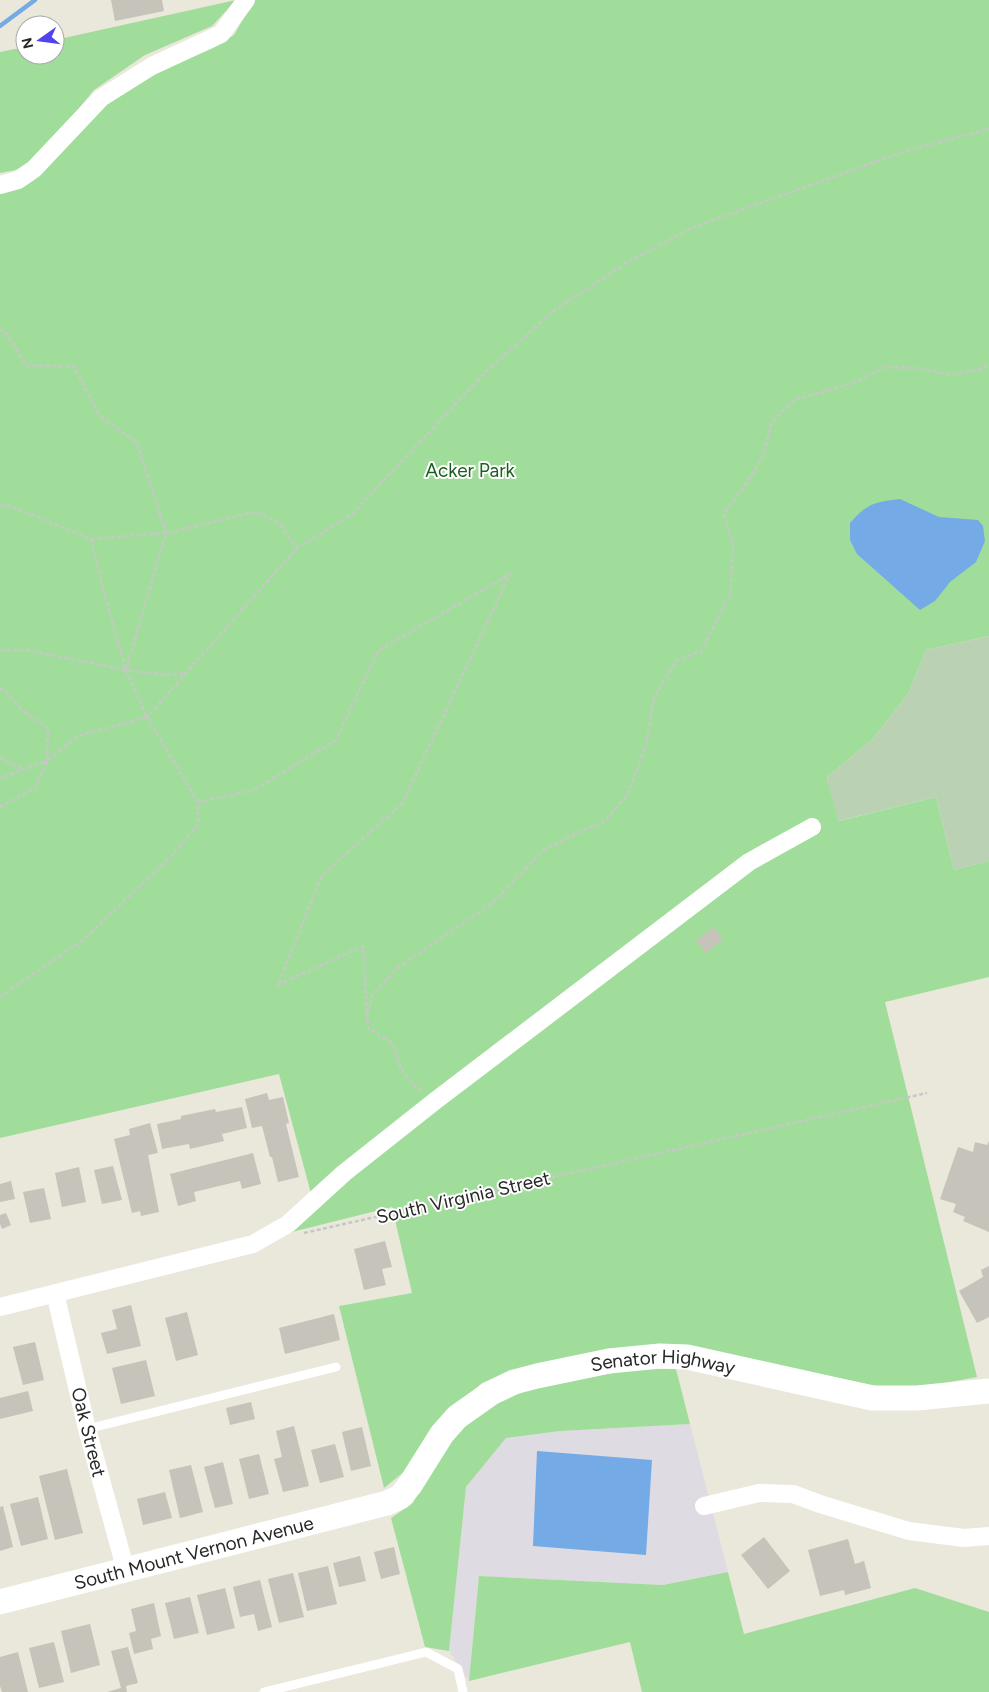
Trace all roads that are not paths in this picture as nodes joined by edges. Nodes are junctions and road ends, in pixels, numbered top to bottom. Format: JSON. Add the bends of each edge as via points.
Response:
{"nodes":[{"id":1,"x":246,"y":0,"type":"edge"},
{"id":2,"x":0,"y":185,"type":"edge"},
{"id":3,"x":812,"y":827,"type":"dead end"},
{"id":4,"x":55,"y":1293,"type":"junction"},
{"id":5,"x":0,"y":1307,"type":"edge"},
{"id":6,"x":336,"y":1367,"type":"dead end"},
{"id":7,"x":989,"y":1391,"type":"edge"},
{"id":8,"x":87,"y":1429,"type":"junction"},
{"id":9,"x":387,"y":1503,"type":"joint"},
{"id":10,"x":704,"y":1506,"type":"dead end"},
{"id":11,"x":989,"y":1536,"type":"edge"},
{"id":12,"x":126,"y":1571,"type":"junction"},
{"id":13,"x":0,"y":1602,"type":"edge"},
{"id":14,"x":264,"y":1692,"type":"edge"},
{"id":15,"x":464,"y":1692,"type":"edge"}],
"edges":[{"from":1,"to":2,"type":"street","via":[[221,34],[152,66],[101,98],[34,169],[18,180]]},
{"from":3,"to":4,"type":"street","via":[[748,862],[435,1101],[344,1173],[288,1224],[253,1244]]},
{"from":4,"to":5,"type":"street"},
{"from":4,"to":8,"type":"street","name":"Oak Street"},
{"from":6,"to":8,"type":"lane"},
{"from":7,"to":9,"type":"street","name":"Senator Highway","via":[[917,1398],[872,1398],[687,1358],[633,1358],[593,1364],[514,1382],[470,1406],[442,1434],[410,1485]]},
{"from":8,"to":12,"type":"street","name":"Oak Street"},
{"from":9,"to":12,"type":"street","name":"South Mount Vernon Avenue"},
{"from":10,"to":11,"type":"street","via":[[759,1493],[794,1494],[909,1531],[964,1538]]},
{"from":12,"to":13,"type":"street","name":"South Mount Vernon Avenue"},
{"from":14,"to":15,"type":"lane","via":[[426,1652],[458,1669]]}]}
